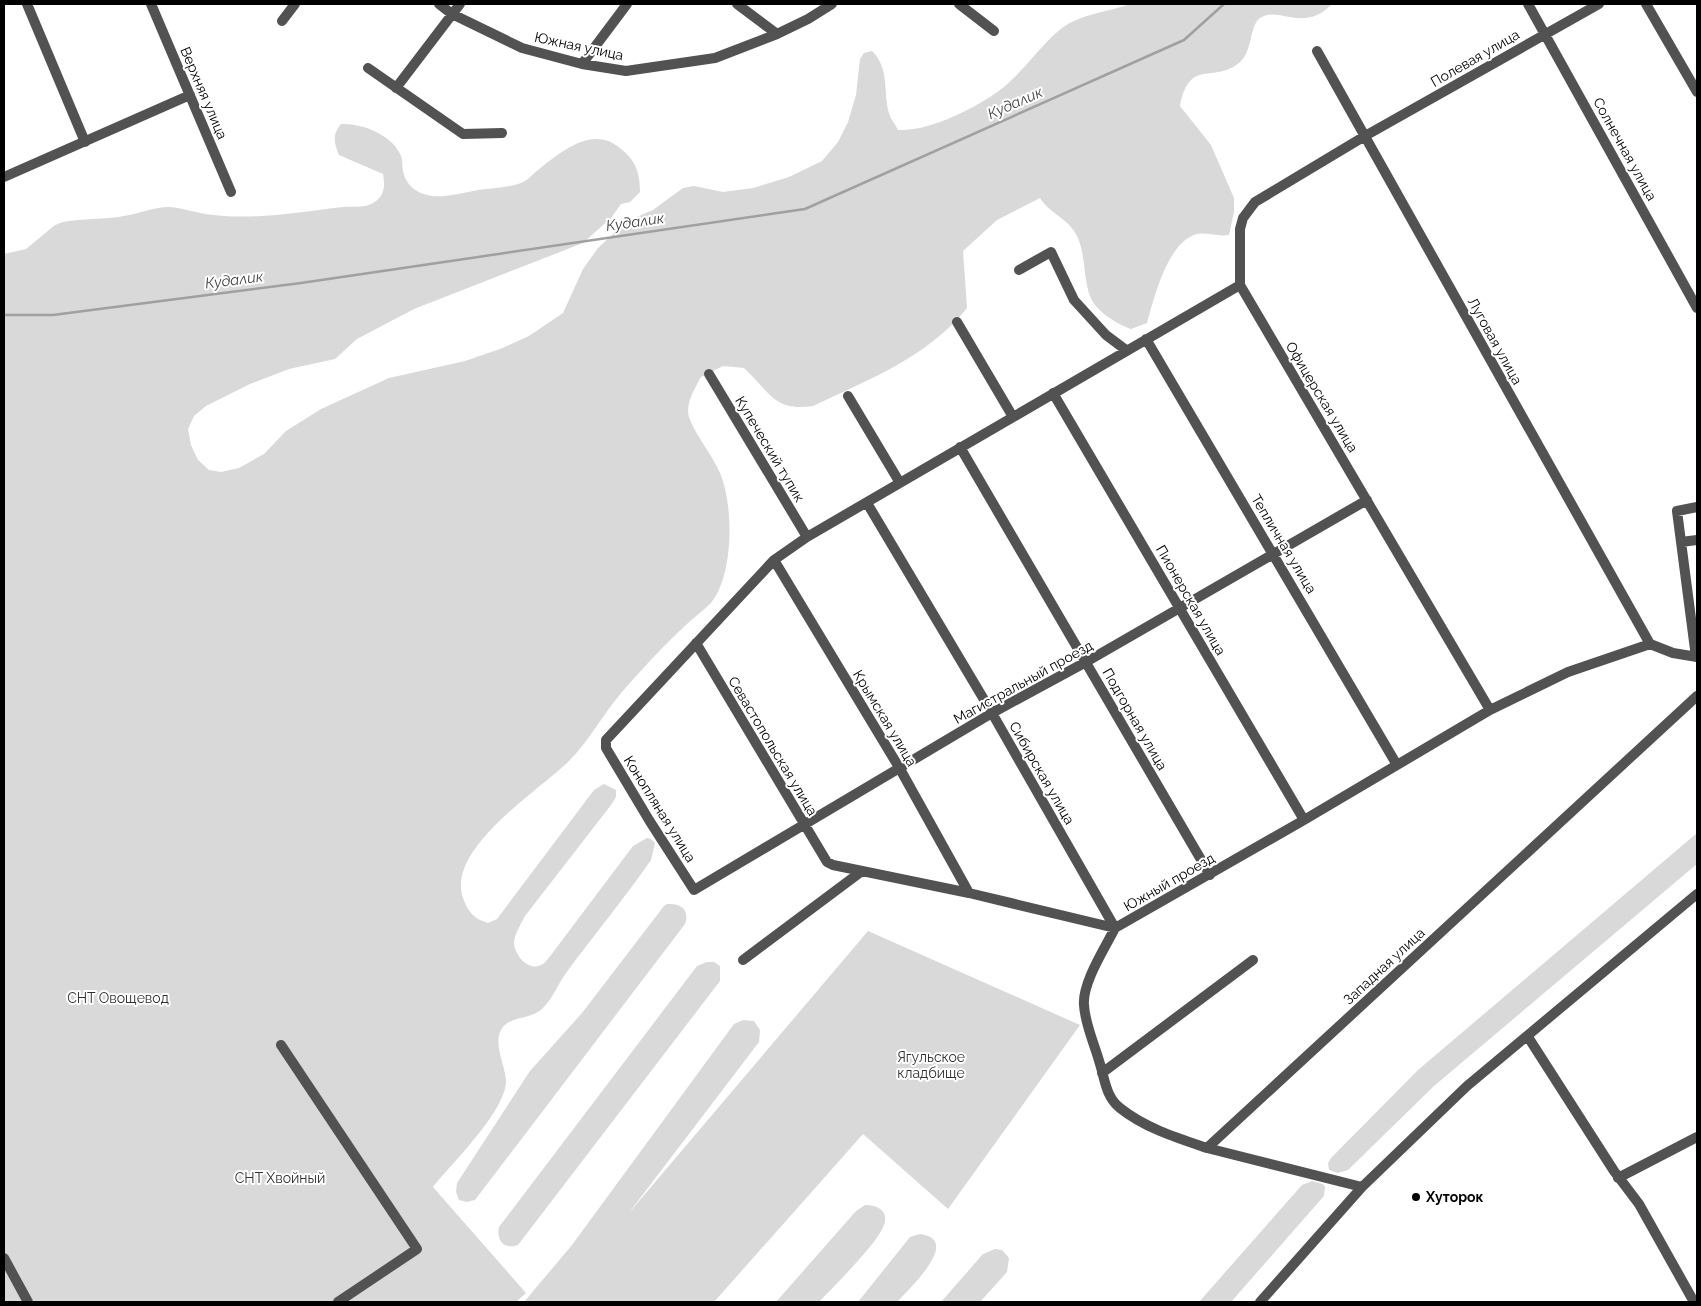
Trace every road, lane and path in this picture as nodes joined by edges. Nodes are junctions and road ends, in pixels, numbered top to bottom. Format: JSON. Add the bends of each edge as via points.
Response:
{"nodes":[{"id":1,"x":27,"y":4,"type":"edge"},
{"id":2,"x":151,"y":4,"type":"edge"},
{"id":3,"x":294,"y":4,"type":"edge"},
{"id":4,"x":439,"y":4,"type":"edge"},
{"id":5,"x":460,"y":4,"type":"edge"},
{"id":6,"x":627,"y":4,"type":"edge"},
{"id":7,"x":737,"y":4,"type":"edge"},
{"id":8,"x":832,"y":4,"type":"edge"},
{"id":9,"x":959,"y":4,"type":"edge"},
{"id":10,"x":1528,"y":4,"type":"edge"},
{"id":11,"x":1599,"y":4,"type":"edge"},
{"id":12,"x":1646,"y":4,"type":"edge"},
{"id":13,"x":452,"y":14,"type":"junction"},
{"id":14,"x":282,"y":21,"type":"dead end"},
{"id":15,"x":994,"y":31,"type":"dead end"},
{"id":16,"x":777,"y":34,"type":"junction"},
{"id":17,"x":1545,"y":34,"type":"junction"},
{"id":18,"x":1317,"y":51,"type":"dead end"},
{"id":19,"x":582,"y":64,"type":"junction"},
{"id":20,"x":368,"y":68,"type":"dead end"},
{"id":21,"x":396,"y":88,"type":"junction"},
{"id":22,"x":1697,"y":92,"type":"edge"},
{"id":23,"x":190,"y":95,"type":"junction"},
{"id":24,"x":502,"y":133,"type":"dead end"},
{"id":25,"x":1365,"y":136,"type":"junction"},
{"id":26,"x":85,"y":142,"type":"junction"},
{"id":27,"x":4,"y":177,"type":"edge"},
{"id":28,"x":231,"y":192,"type":"dead end"},
{"id":29,"x":1019,"y":270,"type":"dead end"},
{"id":30,"x":1240,"y":285,"type":"junction"},
{"id":31,"x":1697,"y":308,"type":"edge"},
{"id":32,"x":957,"y":322,"type":"dead end"},
{"id":33,"x":1146,"y":339,"type":"junction"},
{"id":34,"x":1126,"y":350,"type":"junction"},
{"id":35,"x":709,"y":374,"type":"dead end"},
{"id":36,"x":1054,"y":393,"type":"junction"},
{"id":37,"x":848,"y":396,"type":"dead end"},
{"id":38,"x":1013,"y":417,"type":"junction"},
{"id":39,"x":960,"y":448,"type":"junction"},
{"id":40,"x":900,"y":482,"type":"junction"},
{"id":41,"x":1367,"y":500,"type":"junction"},
{"id":42,"x":867,"y":503,"type":"junction"},
{"id":43,"x":1697,"y":507,"type":"edge"},
{"id":44,"x":807,"y":537,"type":"junction"},
{"id":45,"x":1697,"y":540,"type":"edge"},
{"id":46,"x":1681,"y":542,"type":"junction"},
{"id":47,"x":1274,"y":553,"type":"junction"},
{"id":48,"x":774,"y":560,"type":"junction"},
{"id":49,"x":1180,"y":607,"type":"junction"},
{"id":50,"x":696,"y":643,"type":"junction"},
{"id":51,"x":1650,"y":644,"type":"junction"},
{"id":52,"x":1697,"y":657,"type":"edge"},
{"id":53,"x":1086,"y":662,"type":"junction"},
{"id":54,"x":1697,"y":696,"type":"edge"},
{"id":55,"x":1490,"y":710,"type":"junction"},
{"id":56,"x":992,"y":713,"type":"junction"},
{"id":57,"x":1397,"y":765,"type":"junction"},
{"id":58,"x":900,"y":769,"type":"junction"},
{"id":59,"x":1304,"y":820,"type":"junction"},
{"id":60,"x":805,"y":826,"type":"junction"},
{"id":61,"x":828,"y":862,"type":"joint"},
{"id":62,"x":862,"y":871,"type":"junction"},
{"id":63,"x":1210,"y":875,"type":"junction"},
{"id":64,"x":694,"y":890,"type":"joint"},
{"id":65,"x":969,"y":893,"type":"junction"},
{"id":66,"x":1697,"y":894,"type":"edge"},
{"id":67,"x":1115,"y":928,"type":"junction"},
{"id":68,"x":743,"y":960,"type":"dead end"},
{"id":69,"x":1253,"y":960,"type":"dead end"},
{"id":70,"x":1528,"y":1036,"type":"junction"},
{"id":71,"x":281,"y":1045,"type":"dead end"},
{"id":72,"x":1102,"y":1073,"type":"junction"},
{"id":73,"x":1697,"y":1137,"type":"edge"},
{"id":74,"x":1207,"y":1148,"type":"junction"},
{"id":75,"x":1618,"y":1178,"type":"junction"},
{"id":76,"x":1362,"y":1187,"type":"junction"},
{"id":77,"x":4,"y":1258,"type":"edge"},
{"id":78,"x":28,"y":1302,"type":"edge"},
{"id":79,"x":338,"y":1302,"type":"edge"},
{"id":80,"x":1260,"y":1302,"type":"edge"},
{"id":81,"x":1694,"y":1302,"type":"edge"}],
"edges":[{"from":1,"to":26,"type":"street"},
{"from":2,"to":23,"type":"street","name":"Верхняя улица"},
{"from":3,"to":14,"type":"street"},
{"from":4,"to":13,"type":"street","name":"Южная улица"},
{"from":5,"to":13,"type":"street"},
{"from":6,"to":19,"type":"street"},
{"from":7,"to":16,"type":"street"},
{"from":8,"to":16,"type":"street","name":"Южная улица"},
{"from":9,"to":15,"type":"street"},
{"from":10,"to":17,"type":"street","name":"Солнечная улица"},
{"from":11,"to":17,"type":"street","name":"Полевая улица"},
{"from":12,"to":22,"type":"street"},
{"from":13,"to":19,"type":"street","name":"Южная улица","via":[[522,48]]},
{"from":13,"to":21,"type":"street"},
{"from":16,"to":19,"type":"street","name":"Южная улица","via":[[715,58],[626,71]]},
{"from":17,"to":25,"type":"street","name":"Полевая улица"},
{"from":17,"to":31,"type":"street","name":"Солнечная улица"},
{"from":18,"to":25,"type":"street","name":"Луговая улица"},
{"from":20,"to":21,"type":"street"},
{"from":21,"to":24,"type":"street","via":[[462,134]]},
{"from":23,"to":26,"type":"street"},
{"from":23,"to":28,"type":"street","name":"Верхняя улица"},
{"from":25,"to":30,"type":"street","via":[[1255,202],[1243,218],[1240,229]]},
{"from":25,"to":51,"type":"street","name":"Луговая улица"},
{"from":26,"to":27,"type":"street"},
{"from":29,"to":34,"type":"street","via":[[1051,252],[1074,300],[1106,335]]},
{"from":30,"to":33,"type":"street"},
{"from":30,"to":41,"type":"street","name":"Офицерская улица"},
{"from":32,"to":38,"type":"street"},
{"from":33,"to":34,"type":"street"},
{"from":33,"to":47,"type":"street","name":"Тепличная улица"},
{"from":34,"to":36,"type":"street"},
{"from":35,"to":44,"type":"street","name":"Купеческий тупик"},
{"from":36,"to":38,"type":"street"},
{"from":36,"to":49,"type":"street","name":"Пионерская улица"},
{"from":37,"to":40,"type":"street"},
{"from":38,"to":39,"type":"street"},
{"from":39,"to":40,"type":"street"},
{"from":39,"to":53,"type":"street","name":"Подгорная улица"},
{"from":40,"to":42,"type":"street"},
{"from":41,"to":47,"type":"street","name":"Магистральный проезд"},
{"from":41,"to":55,"type":"street","name":"Офицерская улица"},
{"from":42,"to":44,"type":"street"},
{"from":42,"to":56,"type":"street","name":"Сибирская улица"},
{"from":43,"to":46,"type":"street","via":[[1677,510]]},
{"from":44,"to":48,"type":"street"},
{"from":45,"to":46,"type":"street"},
{"from":46,"to":52,"type":"street"},
{"from":47,"to":49,"type":"street","name":"Магистральный проезд"},
{"from":47,"to":57,"type":"street","name":"Тепличная улица"},
{"from":48,"to":50,"type":"street"},
{"from":48,"to":58,"type":"street","name":"Крымская улица"},
{"from":49,"to":53,"type":"street","name":"Магистральный проезд"},
{"from":49,"to":59,"type":"street","name":"Пионерская улица"},
{"from":50,"to":60,"type":"street","name":"Севастопольская улица"},
{"from":50,"to":64,"type":"street","name":"Конопляная улица","via":[[606,742],[610,755]]},
{"from":51,"to":52,"type":"street","via":[[1673,653]]},
{"from":51,"to":55,"type":"street","name":"Южный проезд","via":[[1568,672]]},
{"from":53,"to":56,"type":"street","name":"Магистральный проезд"},
{"from":53,"to":63,"type":"street","name":"Подгорная улица"},
{"from":54,"to":74,"type":"street","name":"Западная улица"},
{"from":55,"to":57,"type":"street","name":"Южный проезд"},
{"from":56,"to":58,"type":"street","name":"Магистральный проезд"},
{"from":56,"to":67,"type":"street","name":"Сибирская улица"},
{"from":57,"to":59,"type":"street","name":"Южный проезд"},
{"from":58,"to":60,"type":"street","name":"Магистральный проезд"},
{"from":58,"to":65,"type":"street","name":"Крымская улица"},
{"from":59,"to":63,"type":"street","name":"Южный проезд"},
{"from":60,"to":61,"type":"street","name":"Севастопольская улица"},
{"from":60,"to":64,"type":"street","name":"Магистральный проезд"},
{"from":61,"to":62,"type":"street","name":"Южный проезд"},
{"from":62,"to":65,"type":"street","name":"Южный проезд"},
{"from":62,"to":68,"type":"street"},
{"from":63,"to":67,"type":"street","name":"Южный проезд"},
{"from":65,"to":67,"type":"street","name":"Южный проезд"},
{"from":66,"to":70,"type":"street"},
{"from":67,"to":72,"type":"street","via":[[1099,959],[1083,1004]]},
{"from":69,"to":72,"type":"street"},
{"from":70,"to":75,"type":"street"},
{"from":70,"to":76,"type":"street","via":[[1468,1086]]},
{"from":71,"to":79,"type":"street","via":[[417,1249]]},
{"from":72,"to":74,"type":"street","via":[[1110,1097],[1120,1108],[1168,1134]]},
{"from":73,"to":75,"type":"street"},
{"from":74,"to":76,"type":"street"},
{"from":75,"to":81,"type":"street","via":[[1639,1204]]},
{"from":76,"to":80,"type":"street"},
{"from":77,"to":78,"type":"street"}]}
